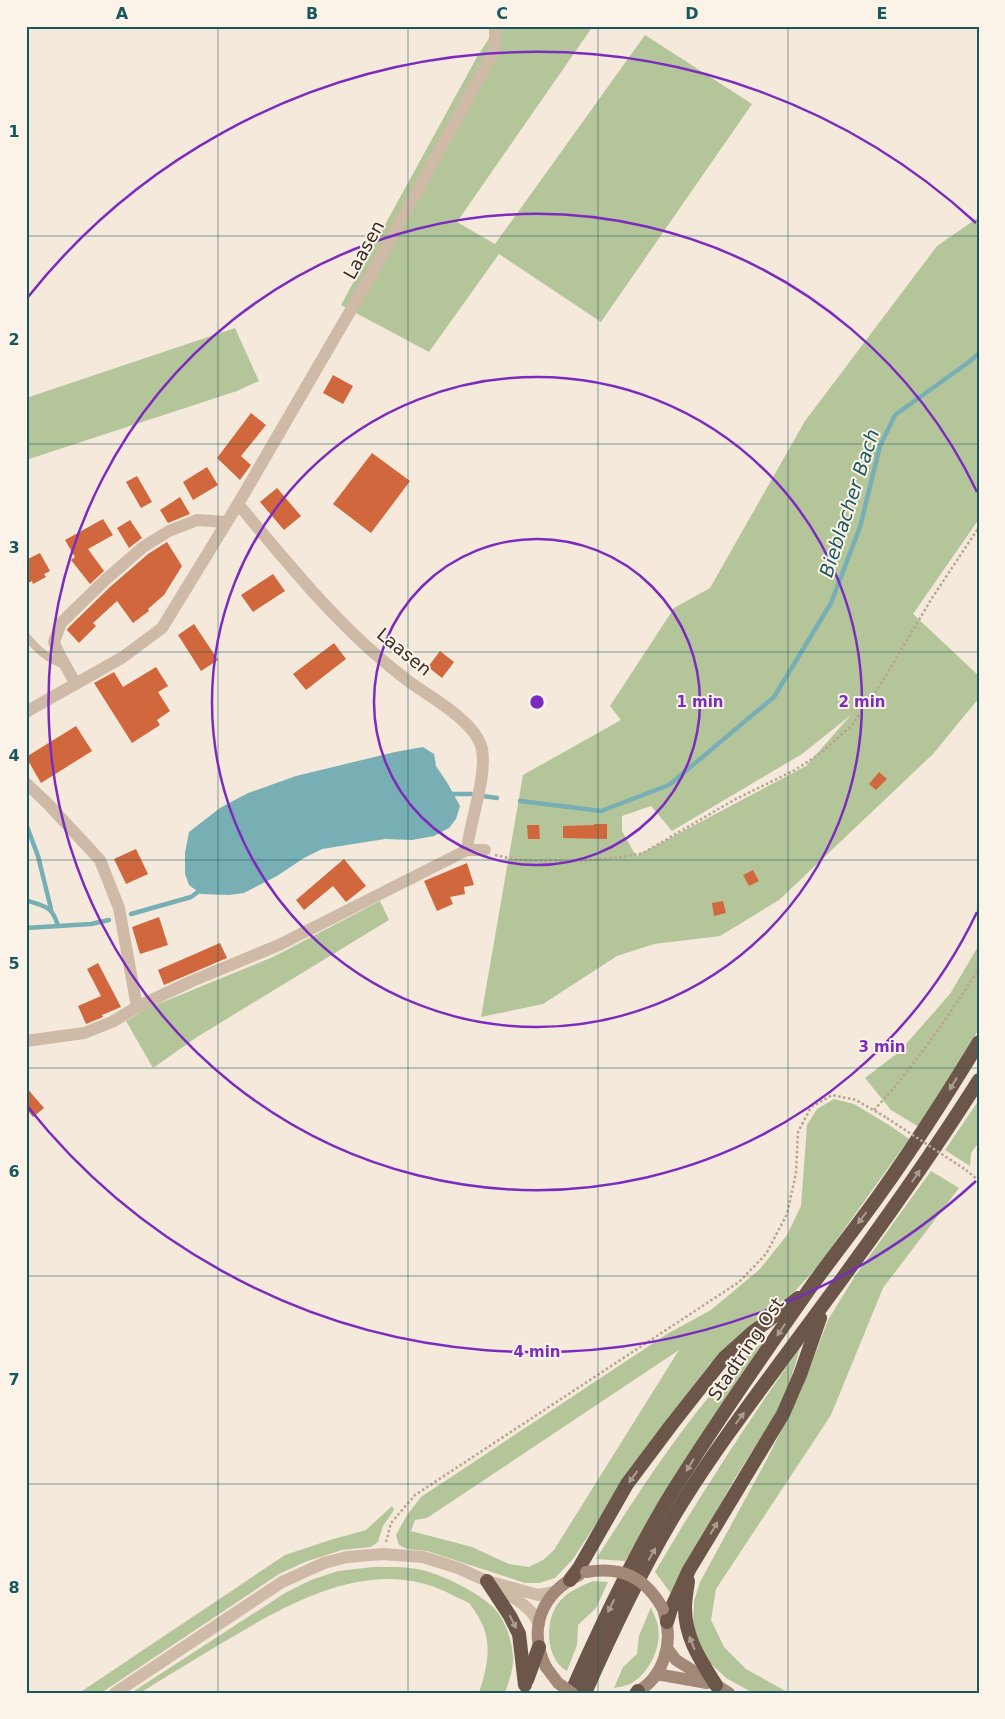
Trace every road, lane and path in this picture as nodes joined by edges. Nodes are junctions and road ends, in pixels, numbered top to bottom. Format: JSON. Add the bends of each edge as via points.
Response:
{"nodes":[{"id":1,"x":496,"y":26,"type":"edge"},
{"id":2,"x":238,"y":504,"type":"junction"},
{"id":3,"x":226,"y":522,"type":"junction"},
{"id":4,"x":979,"y":527,"type":"edge"},
{"id":5,"x":26,"y":636,"type":"edge"},
{"id":6,"x":65,"y":665,"type":"junction"},
{"id":7,"x":76,"y":684,"type":"junction"},
{"id":8,"x":26,"y":712,"type":"edge"},
{"id":9,"x":28,"y":788,"type":"edge"},
{"id":10,"x":468,"y":850,"type":"junction"},
{"id":11,"x":485,"y":850,"type":"joint"},
{"id":12,"x":979,"y":969,"type":"edge"},
{"id":13,"x":137,"y":1007,"type":"junction"},
{"id":14,"x":26,"y":1041,"type":"edge"},
{"id":15,"x":979,"y":1042,"type":"edge"},
{"id":16,"x":979,"y":1080,"type":"edge"},
{"id":17,"x":874,"y":1110,"type":"junction"},
{"id":18,"x":979,"y":1180,"type":"edge"},
{"id":19,"x":809,"y":1290,"type":"junction"},
{"id":20,"x":826,"y":1301,"type":"junction"},
{"id":21,"x":383,"y":1554,"type":"junction"},
{"id":22,"x":689,"y":1570,"type":"junction"},
{"id":23,"x":570,"y":1580,"type":"junction"},
{"id":24,"x":487,"y":1581,"type":"junction"},
{"id":25,"x":555,"y":1592,"type":"junction"},
{"id":26,"x":665,"y":1615,"type":"junction"},
{"id":27,"x":539,"y":1624,"type":"junction"},
{"id":28,"x":539,"y":1647,"type":"junction"},
{"id":29,"x":668,"y":1648,"type":"junction"},
{"id":30,"x":656,"y":1675,"type":"junction"},
{"id":31,"x":716,"y":1685,"type":"junction"},
{"id":32,"x":524,"y":1689,"type":"edge"},
{"id":33,"x":637,"y":1692,"type":"edge"},
{"id":34,"x":115,"y":1693,"type":"edge"},
{"id":35,"x":572,"y":1693,"type":"edge"},
{"id":36,"x":586,"y":1693,"type":"edge"},
{"id":37,"x":729,"y":1693,"type":"edge"}],
"edges":[{"from":1,"to":2,"type":"street","name":"Laasen","via":[[495,49],[370,277]]},
{"from":2,"to":3,"type":"street","name":"Laasen"},
{"from":2,"to":10,"type":"street","name":"Laasen","via":[[298,576],[341,621],[374,652],[461,719],[476,736],[482,749],[482,764]]},
{"from":3,"to":6,"type":"street","via":[[197,520],[169,531],[143,547],[104,581],[61,623],[54,642]]},
{"from":3,"to":7,"type":"street","name":"Laasen","via":[[162,628],[123,657]]},
{"from":4,"to":11,"type":"path","via":[[882,682],[852,725],[822,753],[643,853],[583,861],[536,861],[494,855]]},
{"from":5,"to":6,"type":"lane","via":[[43,654]]},
{"from":6,"to":7,"type":"street"},
{"from":7,"to":8,"type":"street","name":"Laasen"},
{"from":9,"to":13,"type":"street","via":[[48,804],[100,860],[118,908]]},
{"from":10,"to":11,"type":"street"},
{"from":10,"to":13,"type":"street","via":[[279,945]]},
{"from":12,"to":17,"type":"path","via":[[946,1020]]},
{"from":13,"to":14,"type":"street","via":[[84,1033]]},
{"from":15,"to":19,"type":"highway","name":"Stadtring Ost","one_way":true,"via":[[934,1115]]},
{"from":20,"to":16,"type":"highway","name":"Stadtring Ost","one_way":true,"via":[[910,1186]]},
{"from":17,"to":18,"type":"path","bridge":true},
{"from":17,"to":21,"type":"path","via":[[856,1100],[832,1095],[811,1107],[798,1132],[796,1173],[787,1214],[766,1254],[722,1293],[416,1494],[391,1523]]},
{"from":19,"to":23,"type":"highway","one_way":true,"via":[[752,1332],[724,1358],[627,1484]]},
{"from":19,"to":35,"type":"highway","name":"Stadtring Ost","one_way":true,"via":[[668,1500],[597,1633]]},
{"from":22,"to":20,"type":"highway","one_way":true,"via":[[783,1414]]},
{"from":36,"to":20,"type":"highway","name":"Stadtring Ost","one_way":true,"via":[[609,1637],[682,1502]]},
{"from":21,"to":24,"type":"street","via":[[423,1558]]},
{"from":21,"to":34,"type":"street","via":[[324,1563],[282,1582]]},
{"from":22,"to":26,"type":"highway"},
{"from":31,"to":22,"type":"highway","one_way":true,"via":[[689,1637],[685,1609]]},
{"from":23,"to":25,"type":"main road"},
{"from":23,"to":26,"type":"main road","bridge":true,"via":[[586,1572],[610,1570],[632,1576],[649,1589]]},
{"from":24,"to":25,"type":"street","via":[[538,1595]]},
{"from":24,"to":27,"type":"street","via":[[530,1609]]},
{"from":24,"to":32,"type":"highway","one_way":true,"via":[[519,1634]]},
{"from":25,"to":27,"type":"main road","via":[[544,1607]]},
{"from":26,"to":29,"type":"main road"},
{"from":27,"to":28,"type":"main road"},
{"from":28,"to":32,"type":"highway"},
{"from":28,"to":35,"type":"main road","bridge":true,"via":[[546,1667],[558,1683]]},
{"from":29,"to":30,"type":"main road"},
{"from":29,"to":31,"type":"main road","via":[[676,1660]]},
{"from":30,"to":31,"type":"main road"},
{"from":30,"to":33,"type":"main road"},
{"from":31,"to":37,"type":"main road"}]}
